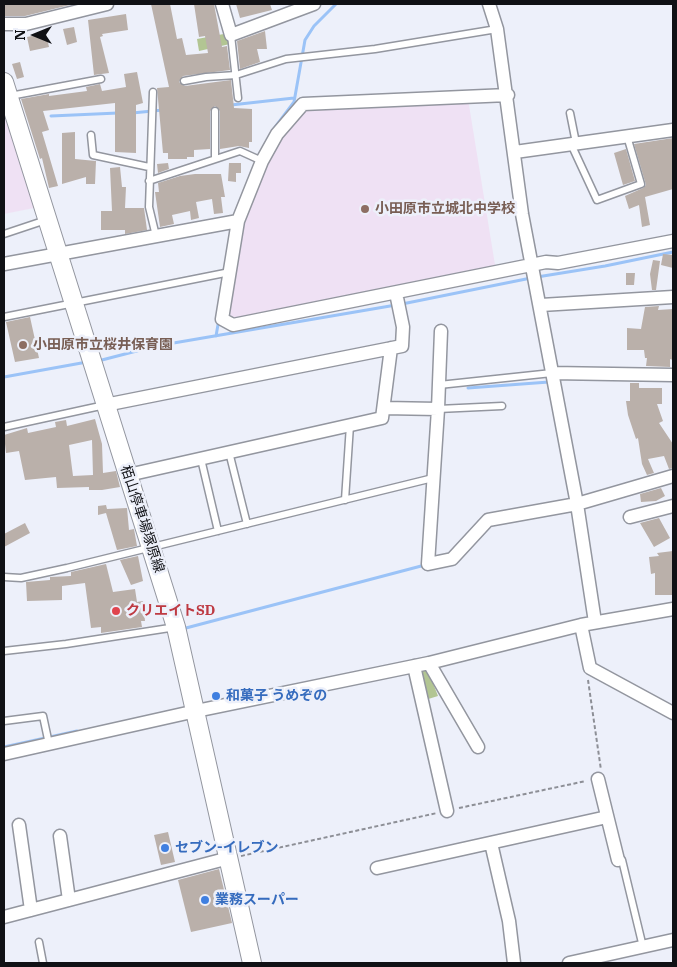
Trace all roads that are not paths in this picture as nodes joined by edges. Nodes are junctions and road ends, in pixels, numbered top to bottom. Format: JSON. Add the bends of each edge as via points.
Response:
{"nodes":[{"id":1,"x":108,"y":4,"type":"edge"},
{"id":2,"x":222,"y":4,"type":"edge"},
{"id":3,"x":314,"y":4,"type":"edge"},
{"id":4,"x":489,"y":4,"type":"edge"},
{"id":5,"x":4,"y":24,"type":"edge"},
{"id":6,"x":497,"y":29,"type":"junction"},
{"id":7,"x":231,"y":35,"type":"junction"},
{"id":8,"x":236,"y":75,"type":"junction"},
{"id":9,"x":101,"y":79,"type":"dead end"},
{"id":10,"x":184,"y":81,"type":"dead end"},
{"id":11,"x":6,"y":89,"type":"edge"},
{"id":12,"x":153,"y":92,"type":"dead end"},
{"id":13,"x":508,"y":95,"type":"junction"},
{"id":14,"x":238,"y":98,"type":"dead end"},
{"id":15,"x":215,"y":112,"type":"dead end"},
{"id":16,"x":570,"y":113,"type":"dead end"},
{"id":17,"x":673,"y":130,"type":"edge"},
{"id":18,"x":92,"y":135,"type":"dead end"},
{"id":19,"x":627,"y":136,"type":"junction"},
{"id":20,"x":573,"y":144,"type":"junction"},
{"id":21,"x":515,"y":152,"type":"junction"},
{"id":22,"x":215,"y":159,"type":"junction"},
{"id":23,"x":262,"y":161,"type":"junction"},
{"id":24,"x":149,"y":167,"type":"junction"},
{"id":25,"x":149,"y":181,"type":"junction"},
{"id":26,"x":47,"y":220,"type":"junction"},
{"id":27,"x":232,"y":221,"type":"junction"},
{"id":28,"x":4,"y":234,"type":"edge"},
{"id":29,"x":156,"y":236,"type":"junction"},
{"id":30,"x":673,"y":240,"type":"edge"},
{"id":31,"x":57,"y":254,"type":"junction"},
{"id":32,"x":4,"y":264,"type":"edge"},
{"id":33,"x":533,"y":266,"type":"junction"},
{"id":34,"x":230,"y":272,"type":"junction"},
{"id":35,"x":396,"y":294,"type":"junction"},
{"id":36,"x":673,"y":297,"type":"edge"},
{"id":37,"x":73,"y":302,"type":"junction"},
{"id":38,"x":541,"y":306,"type":"junction"},
{"id":39,"x":4,"y":317,"type":"edge"},
{"id":40,"x":441,"y":331,"type":"dead end"},
{"id":41,"x":391,"y":348,"type":"junction"},
{"id":42,"x":552,"y":373,"type":"junction"},
{"id":43,"x":673,"y":375,"type":"edge"},
{"id":44,"x":440,"y":385,"type":"junction"},
{"id":45,"x":105,"y":405,"type":"junction"},
{"id":46,"x":502,"y":406,"type":"dead end"},
{"id":47,"x":384,"y":408,"type":"junction"},
{"id":48,"x":438,"y":409,"type":"junction"},
{"id":49,"x":350,"y":426,"type":"junction"},
{"id":50,"x":4,"y":427,"type":"edge"},
{"id":51,"x":229,"y":452,"type":"junction"},
{"id":52,"x":201,"y":459,"type":"junction"},
{"id":53,"x":128,"y":475,"type":"junction"},
{"id":54,"x":673,"y":476,"type":"edge"},
{"id":55,"x":433,"y":478,"type":"junction"},
{"id":56,"x":345,"y":500,"type":"junction"},
{"id":57,"x":577,"y":504,"type":"junction"},
{"id":58,"x":673,"y":506,"type":"edge"},
{"id":59,"x":630,"y":517,"type":"dead end"},
{"id":60,"x":247,"y":524,"type":"junction"},
{"id":61,"x":218,"y":531,"type":"junction"},
{"id":62,"x":150,"y":548,"type":"junction"},
{"id":63,"x":4,"y":577,"type":"edge"},
{"id":64,"x":673,"y":609,"type":"edge"},
{"id":65,"x":595,"y":622,"type":"junction"},
{"id":66,"x":581,"y":625,"type":"junction"},
{"id":67,"x":176,"y":627,"type":"junction"},
{"id":68,"x":4,"y":650,"type":"edge"},
{"id":69,"x":429,"y":663,"type":"junction"},
{"id":70,"x":414,"y":666,"type":"junction"},
{"id":71,"x":196,"y":711,"type":"junction"},
{"id":72,"x":673,"y":713,"type":"edge"},
{"id":73,"x":4,"y":721,"type":"edge"},
{"id":74,"x":48,"y":744,"type":"junction"},
{"id":75,"x":478,"y":747,"type":"dead end"},
{"id":76,"x":4,"y":754,"type":"edge"},
{"id":77,"x":598,"y":779,"type":"dead end"},
{"id":78,"x":447,"y":811,"type":"dead end"},
{"id":79,"x":607,"y":817,"type":"junction"},
{"id":80,"x":19,"y":825,"type":"dead end"},
{"id":81,"x":60,"y":836,"type":"dead end"},
{"id":82,"x":491,"y":843,"type":"junction"},
{"id":83,"x":229,"y":858,"type":"junction"},
{"id":84,"x":618,"y":860,"type":"joint"},
{"id":85,"x":377,"y":868,"type":"dead end"},
{"id":86,"x":69,"y":900,"type":"junction"},
{"id":87,"x":31,"y":910,"type":"junction"},
{"id":88,"x":4,"y":917,"type":"edge"},
{"id":89,"x":673,"y":940,"type":"edge"},
{"id":90,"x":39,"y":942,"type":"dead end"},
{"id":91,"x":642,"y":947,"type":"junction"},
{"id":92,"x":43,"y":963,"type":"edge"},
{"id":93,"x":252,"y":963,"type":"edge"},
{"id":94,"x":514,"y":963,"type":"edge"},
{"id":95,"x":569,"y":963,"type":"edge"}],
"edges":[{"from":1,"to":5,"type":"street","via":[[26,24]]},
{"from":2,"to":7,"type":"street"},
{"from":3,"to":7,"type":"street"},
{"from":4,"to":6,"type":"street"},
{"from":6,"to":8,"type":"lane","via":[[375,49],[306,56]]},
{"from":6,"to":13,"type":"street"},
{"from":7,"to":8,"type":"lane"},
{"from":8,"to":10,"type":"lane"},
{"from":8,"to":14,"type":"lane"},
{"from":9,"to":11,"type":"lane"},
{"from":11,"to":26,"type":"main road","name":"栢山停車場塚原線"},
{"from":12,"to":24,"type":"lane"},
{"from":13,"to":21,"type":"street"},
{"from":13,"to":23,"type":"street","via":[[303,104],[278,134]]},
{"from":15,"to":22,"type":"lane"},
{"from":16,"to":20,"type":"lane"},
{"from":17,"to":19,"type":"street"},
{"from":18,"to":24,"type":"lane","via":[[93,155]]},
{"from":19,"to":20,"type":"street"},
{"from":19,"to":20,"type":"lane","via":[[641,184],[597,200]]},
{"from":20,"to":21,"type":"street"},
{"from":21,"to":33,"type":"street","via":[[522,214]]},
{"from":22,"to":23,"type":"lane","via":[[240,151]]},
{"from":22,"to":25,"type":"lane"},
{"from":23,"to":27,"type":"street"},
{"from":24,"to":25,"type":"lane"},
{"from":25,"to":29,"type":"lane","via":[[149,207]]},
{"from":26,"to":28,"type":"lane"},
{"from":26,"to":31,"type":"main road","name":"栢山停車場塚原線"},
{"from":27,"to":29,"type":"street"},
{"from":27,"to":34,"type":"street"},
{"from":29,"to":31,"type":"street"},
{"from":30,"to":33,"type":"street"},
{"from":31,"to":32,"type":"street"},
{"from":31,"to":37,"type":"main road","name":"栢山停車場塚原線"},
{"from":33,"to":35,"type":"street"},
{"from":33,"to":38,"type":"street"},
{"from":34,"to":35,"type":"street","via":[[222,318],[233,325]]},
{"from":34,"to":37,"type":"lane"},
{"from":35,"to":41,"type":"street","via":[[403,327],[402,346]]},
{"from":36,"to":38,"type":"street"},
{"from":37,"to":39,"type":"lane"},
{"from":37,"to":45,"type":"main road","name":"栢山停車場塚原線"},
{"from":38,"to":42,"type":"street"},
{"from":40,"to":44,"type":"street"},
{"from":41,"to":45,"type":"street"},
{"from":41,"to":47,"type":"street"},
{"from":42,"to":43,"type":"street"},
{"from":42,"to":44,"type":"lane"},
{"from":42,"to":57,"type":"street"},
{"from":44,"to":48,"type":"street"},
{"from":45,"to":50,"type":"lane"},
{"from":45,"to":53,"type":"main road","name":"栢山停車場塚原線"},
{"from":46,"to":48,"type":"lane"},
{"from":47,"to":48,"type":"street"},
{"from":47,"to":49,"type":"street","via":[[382,418]]},
{"from":48,"to":55,"type":"street"},
{"from":49,"to":51,"type":"street"},
{"from":49,"to":56,"type":"lane"},
{"from":51,"to":52,"type":"street"},
{"from":51,"to":60,"type":"lane"},
{"from":52,"to":53,"type":"street"},
{"from":52,"to":61,"type":"lane"},
{"from":53,"to":62,"type":"main road","name":"栢山停車場塚原線"},
{"from":54,"to":57,"type":"street"},
{"from":55,"to":56,"type":"lane"},
{"from":55,"to":57,"type":"street","via":[[428,564],[452,559],[488,520]]},
{"from":56,"to":60,"type":"lane"},
{"from":57,"to":65,"type":"street"},
{"from":58,"to":59,"type":"street"},
{"from":60,"to":61,"type":"lane"},
{"from":61,"to":62,"type":"lane"},
{"from":62,"to":63,"type":"lane","via":[[21,578]]},
{"from":62,"to":67,"type":"main road","name":"栢山停車場塚原線"},
{"from":64,"to":65,"type":"street"},
{"from":65,"to":66,"type":"street"},
{"from":66,"to":69,"type":"street"},
{"from":66,"to":72,"type":"street","via":[[590,668]]},
{"from":67,"to":68,"type":"lane"},
{"from":67,"to":71,"type":"main road","name":"栢山停車場塚原線"},
{"from":69,"to":70,"type":"street"},
{"from":69,"to":75,"type":"street"},
{"from":70,"to":71,"type":"street"},
{"from":70,"to":78,"type":"street"},
{"from":71,"to":74,"type":"street"},
{"from":71,"to":83,"type":"main road","name":"栢山停車場塚原線"},
{"from":73,"to":74,"type":"lane","via":[[43,716]]},
{"from":74,"to":76,"type":"street"},
{"from":77,"to":79,"type":"street"},
{"from":79,"to":82,"type":"street"},
{"from":79,"to":84,"type":"street"},
{"from":80,"to":87,"type":"street"},
{"from":81,"to":86,"type":"street"},
{"from":82,"to":85,"type":"street"},
{"from":82,"to":94,"type":"street","via":[[509,921]]},
{"from":83,"to":86,"type":"street"},
{"from":83,"to":93,"type":"main road","name":"栢山停車場塚原線"},
{"from":84,"to":91,"type":"lane","via":[[622,860]]},
{"from":86,"to":87,"type":"street"},
{"from":87,"to":88,"type":"street"},
{"from":89,"to":91,"type":"street"},
{"from":90,"to":92,"type":"lane"},
{"from":91,"to":95,"type":"street"}]}
